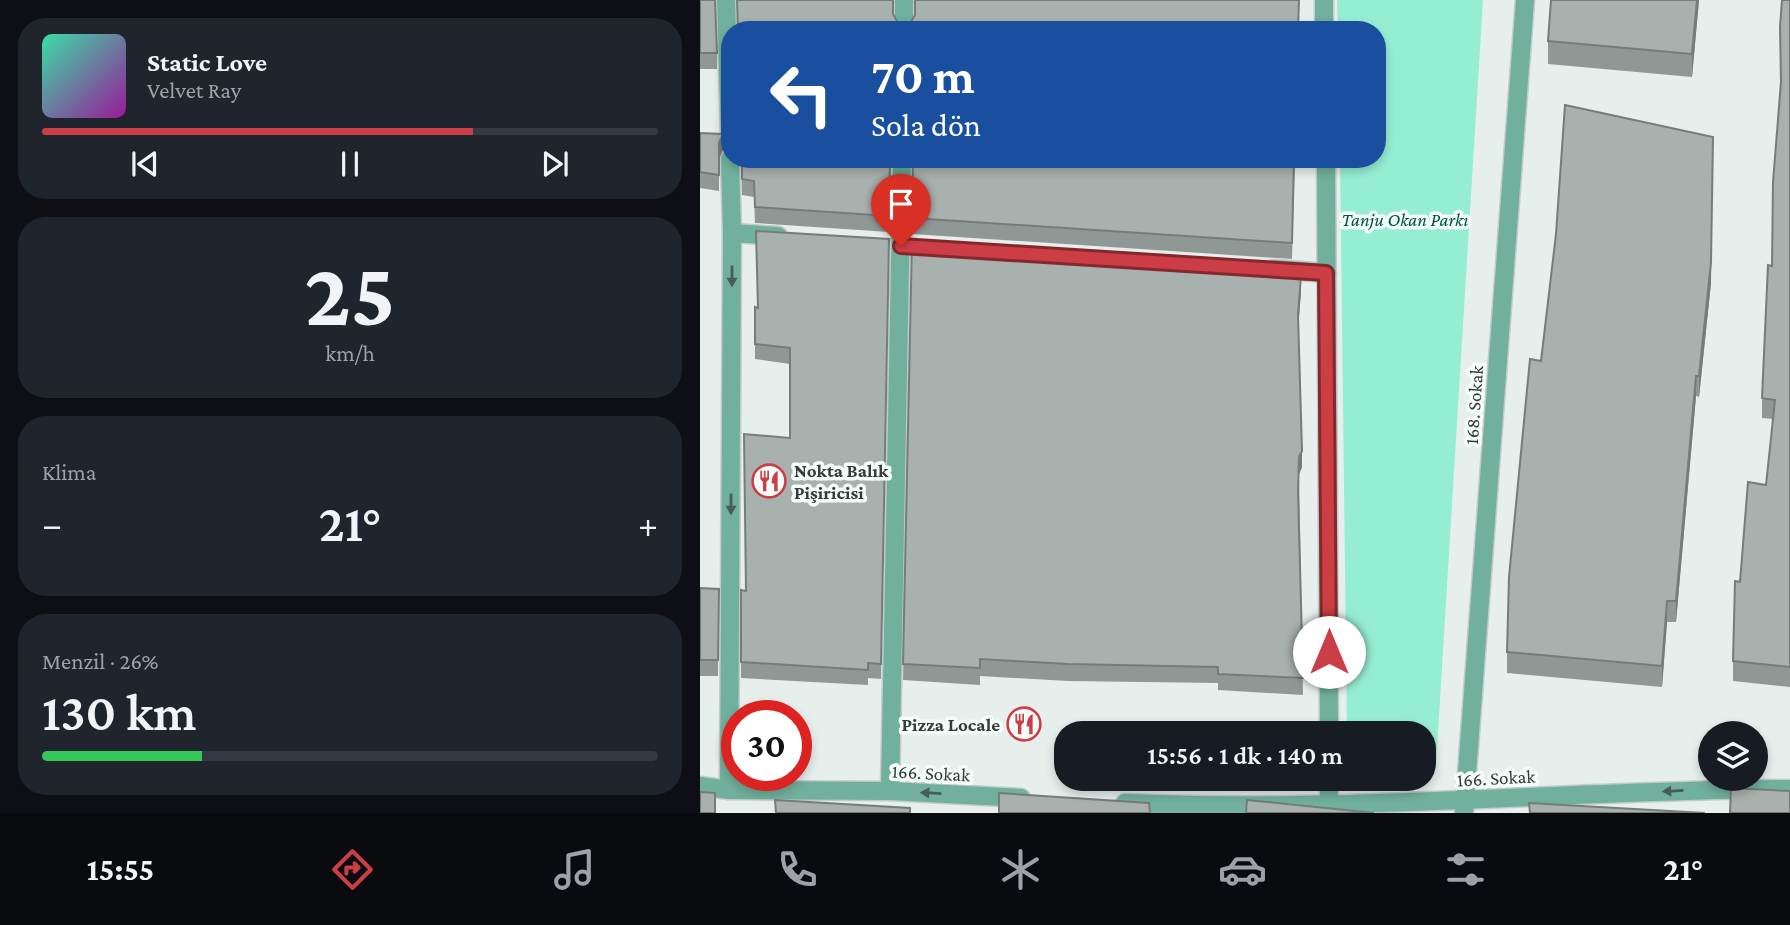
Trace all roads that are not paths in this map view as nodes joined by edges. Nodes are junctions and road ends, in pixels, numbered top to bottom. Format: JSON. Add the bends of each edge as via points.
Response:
{"nodes":[{"id":1,"x":726,"y":0,"type":"edge"},
{"id":2,"x":904,"y":0,"type":"edge"},
{"id":3,"x":1324,"y":0,"type":"edge"},
{"id":4,"x":1525,"y":0,"type":"edge"},
{"id":5,"x":727,"y":21,"type":"edge"},
{"id":6,"x":904,"y":21,"type":"edge"},
{"id":7,"x":1324,"y":21,"type":"edge"},
{"id":8,"x":730,"y":168,"type":"edge"},
{"id":9,"x":902,"y":168,"type":"edge"},
{"id":10,"x":1325,"y":168,"type":"edge"},
{"id":11,"x":732,"y":233,"type":"junction"},
{"id":12,"x":797,"y":238,"type":"edge"},
{"id":13,"x":1258,"y":268,"type":"edge"},
{"id":14,"x":1326,"y":273,"type":"junction"},
{"id":15,"x":729,"y":700,"type":"edge"},
{"id":16,"x":1329,"y":721,"type":"edge"},
{"id":17,"x":700,"y":786,"type":"edge"},
{"id":18,"x":721,"y":789,"type":"edge"},
{"id":19,"x":1790,"y":789,"type":"edge"},
{"id":20,"x":812,"y":791,"type":"edge"},
{"id":21,"x":890,"y":791,"type":"junction"},
{"id":22,"x":1329,"y":791,"type":"edge"},
{"id":23,"x":1038,"y":799,"type":"edge"},
{"id":24,"x":1108,"y":802,"type":"edge"},
{"id":25,"x":969,"y":804,"type":"edge"},
{"id":26,"x":1329,"y":806,"type":"junction"},
{"id":27,"x":1464,"y":807,"type":"edge"}],
"edges":[{"from":1,"to":5,"type":"street"},
{"from":2,"to":6,"type":"street"},
{"from":3,"to":7,"type":"street"},
{"from":4,"to":27,"type":"street","name":"168. Sokak"},
{"from":8,"to":11,"type":"street"},
{"from":9,"to":21,"type":"street"},
{"from":10,"to":14,"type":"street"},
{"from":11,"to":12,"type":"street"},
{"from":11,"to":15,"type":"street","one_way":true},
{"from":13,"to":14,"type":"street"},
{"from":14,"to":16,"type":"street"},
{"from":17,"to":18,"type":"street","name":"166. Sokak"},
{"from":19,"to":27,"type":"street","name":"166. Sokak","one_way":true,"via":[[1695,790]]},
{"from":20,"to":21,"type":"street","name":"166. Sokak"},
{"from":25,"to":21,"type":"street","name":"166. Sokak","one_way":true},
{"from":22,"to":26,"type":"street"},
{"from":23,"to":25,"type":"street","name":"166. Sokak"},
{"from":24,"to":26,"type":"street","name":"166. Sokak"},
{"from":26,"to":27,"type":"street","name":"166. Sokak"}]}
